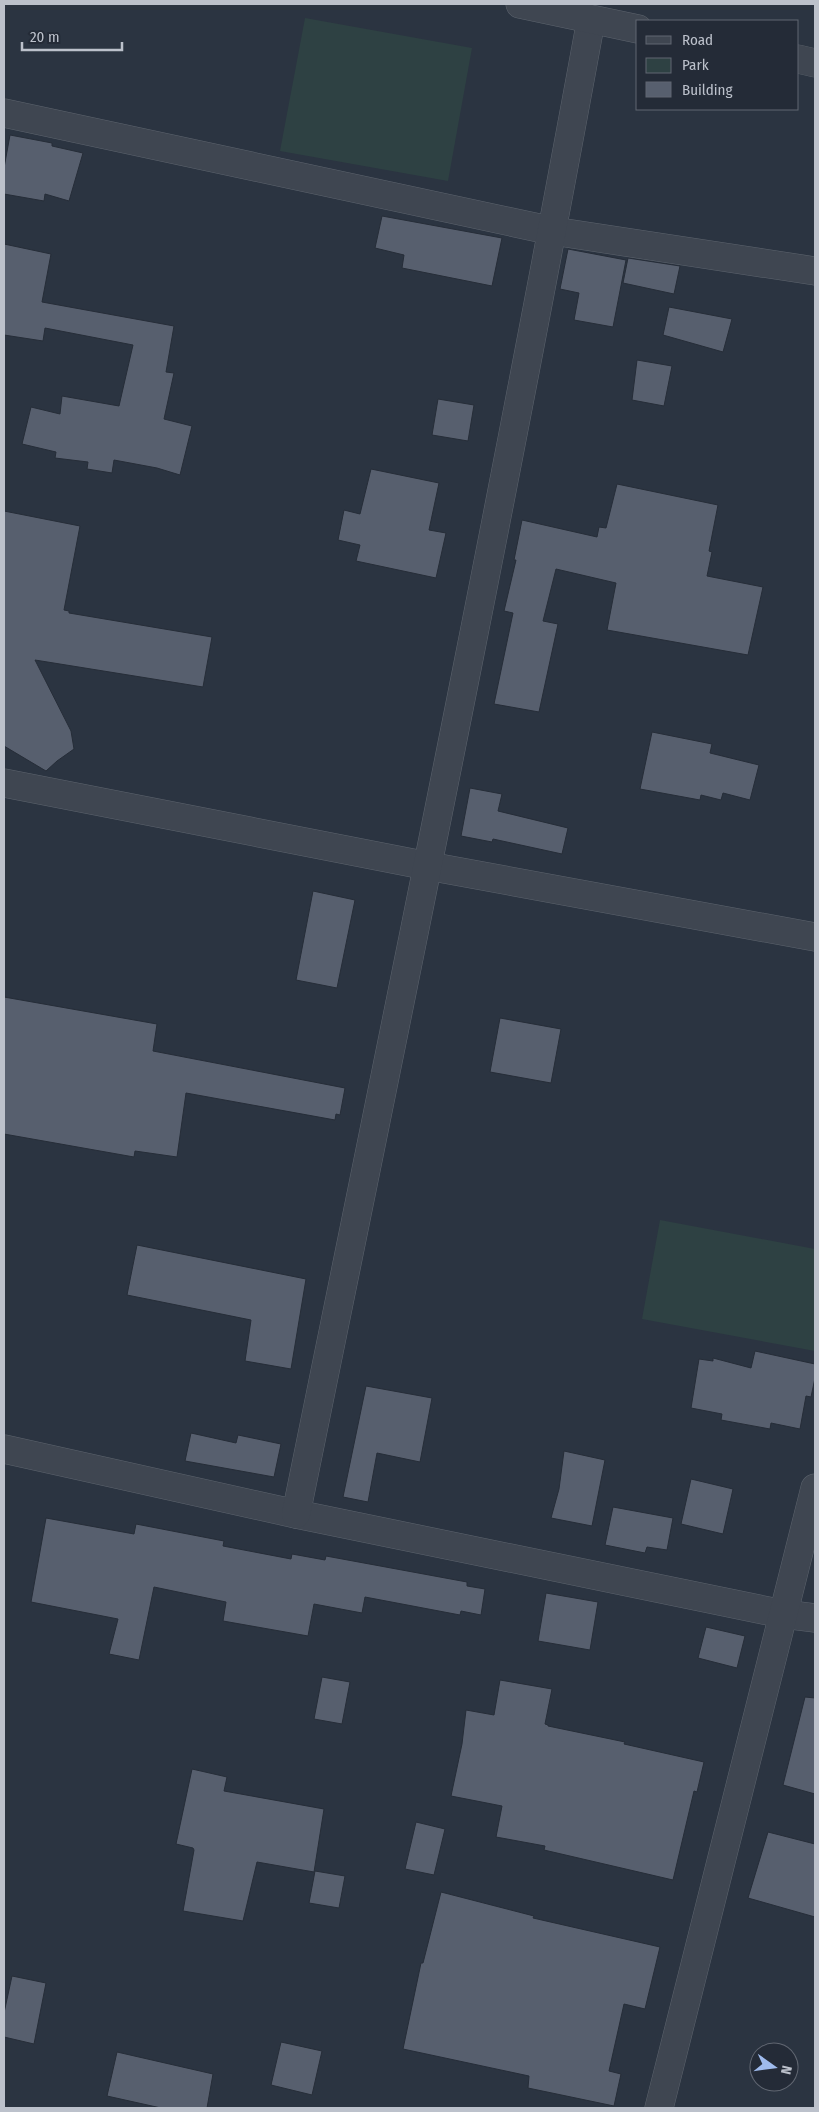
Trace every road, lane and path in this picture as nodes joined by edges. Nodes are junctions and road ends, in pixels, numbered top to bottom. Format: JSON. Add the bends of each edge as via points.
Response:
{"nodes":[{"id":1,"x":520,"y":4,"type":"edge"},
{"id":2,"x":591,"y":20,"type":"junction"},
{"id":3,"x":636,"y":28,"type":"edge"},
{"id":4,"x":799,"y":59,"type":"edge"},
{"id":5,"x":815,"y":62,"type":"edge"},
{"id":6,"x":4,"y":113,"type":"edge"},
{"id":7,"x":553,"y":231,"type":"junction"},
{"id":8,"x":815,"y":271,"type":"edge"},
{"id":9,"x":4,"y":784,"type":"edge"},
{"id":10,"x":428,"y":866,"type":"junction"},
{"id":11,"x":815,"y":937,"type":"edge"},
{"id":12,"x":4,"y":1449,"type":"edge"},
{"id":13,"x":815,"y":1488,"type":"edge"},
{"id":14,"x":296,"y":1514,"type":"junction"},
{"id":15,"x":783,"y":1614,"type":"junction"},
{"id":16,"x":815,"y":1618,"type":"edge"},
{"id":17,"x":659,"y":2108,"type":"edge"}],
"edges":[{"from":1,"to":2,"type":"street"},
{"from":2,"to":3,"type":"street"},
{"from":2,"to":7,"type":"street"},
{"from":4,"to":5,"type":"street"},
{"from":6,"to":7,"type":"street"},
{"from":7,"to":8,"type":"street"},
{"from":7,"to":10,"type":"street"},
{"from":9,"to":10,"type":"street"},
{"from":10,"to":11,"type":"street"},
{"from":10,"to":14,"type":"street"},
{"from":12,"to":14,"type":"street"},
{"from":13,"to":15,"type":"street"},
{"from":14,"to":15,"type":"street"},
{"from":15,"to":16,"type":"street"},
{"from":15,"to":17,"type":"street"}]}
